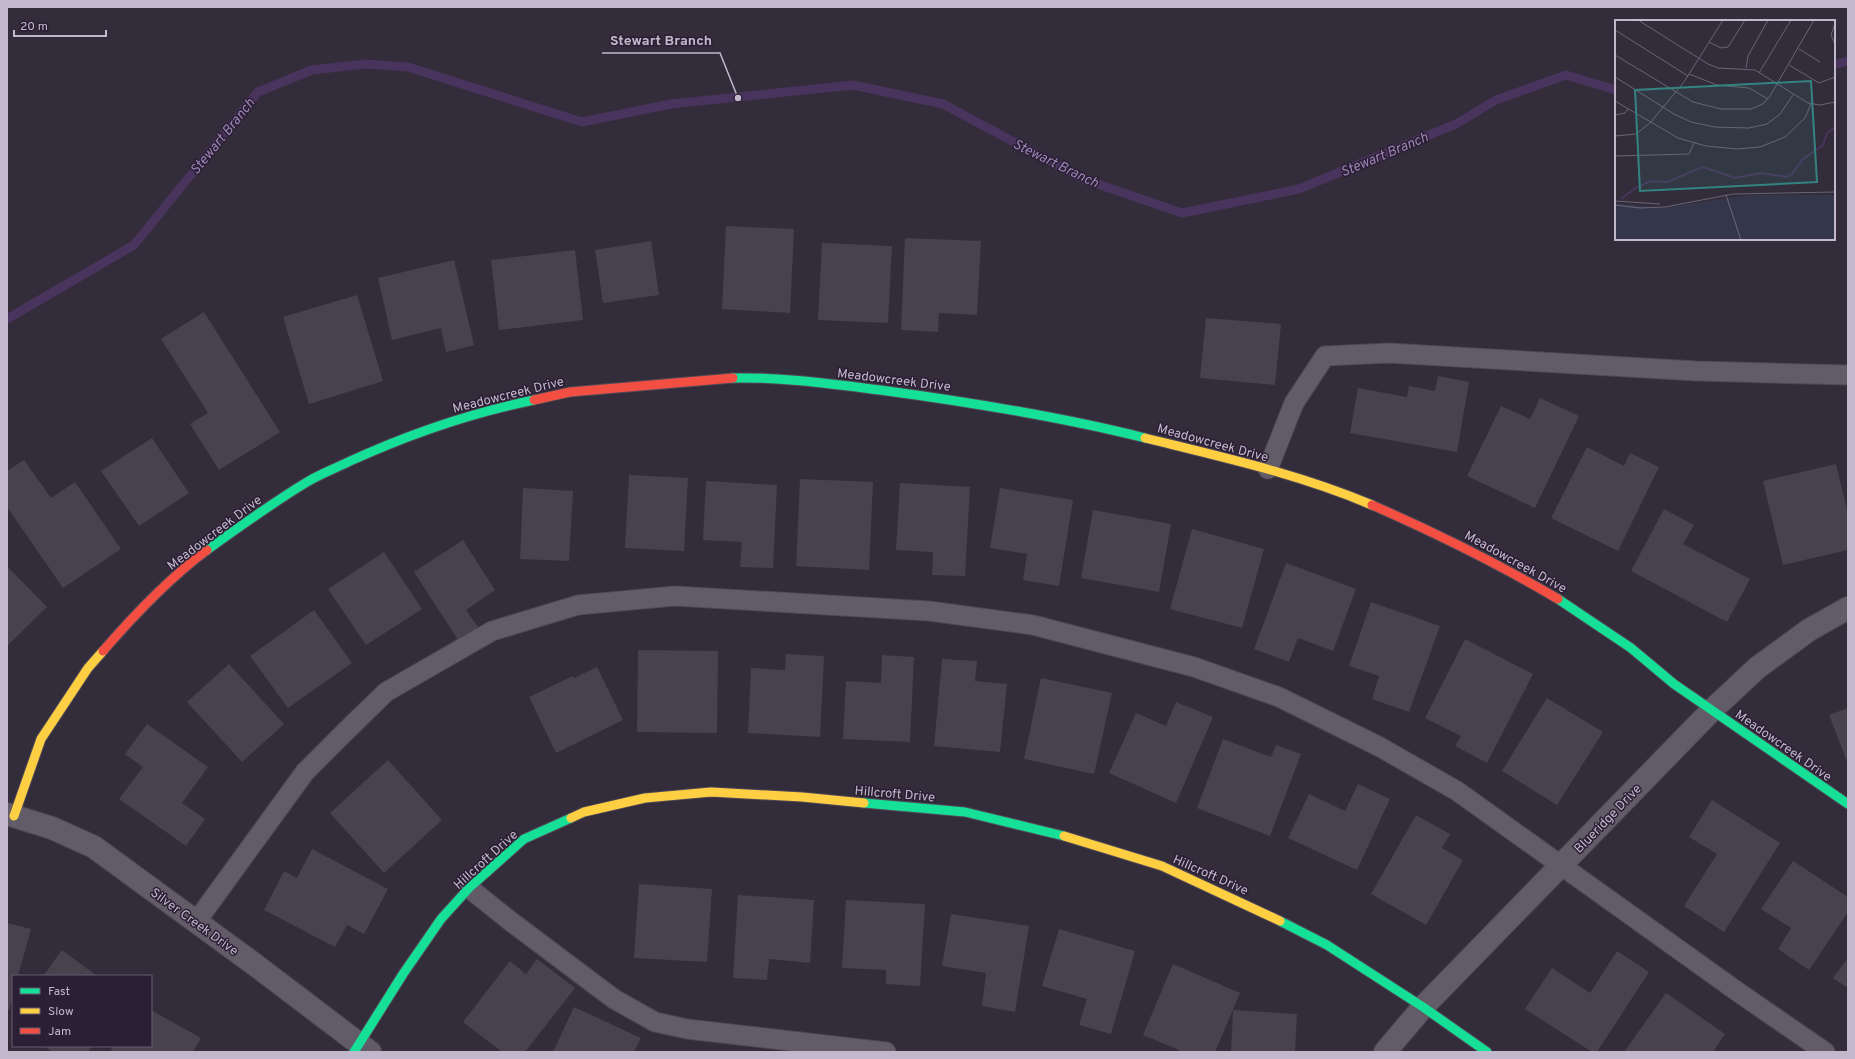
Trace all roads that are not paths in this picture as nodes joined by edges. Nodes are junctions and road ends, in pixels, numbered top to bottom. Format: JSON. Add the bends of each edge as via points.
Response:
{"nodes":[{"id":1,"x":1848,"y":375,"type":"edge"},
{"id":2,"x":1268,"y":469,"type":"junction"},
{"id":3,"x":1848,"y":608,"type":"edge"},
{"id":4,"x":1712,"y":710,"type":"junction"},
{"id":5,"x":1848,"y":804,"type":"edge"},
{"id":6,"x":11,"y":815,"type":"edge"},
{"id":7,"x":1561,"y":866,"type":"junction"},
{"id":8,"x":470,"y":888,"type":"junction"},
{"id":9,"x":196,"y":922,"type":"junction"},
{"id":10,"x":1423,"y":1007,"type":"junction"},
{"id":11,"x":361,"y":1049,"type":"edge"},
{"id":12,"x":886,"y":1052,"type":"edge"},
{"id":13,"x":1385,"y":1052,"type":"edge"},
{"id":14,"x":1487,"y":1052,"type":"edge"},
{"id":15,"x":1825,"y":1052,"type":"edge"}],
"edges":[{"from":1,"to":2,"type":"lane","via":[[1696,371],[1389,353],[1325,356],[1294,403]]},
{"from":2,"to":4,"type":"street","name":"Meadowcreek Drive","via":[[1336,490],[1427,529],[1504,567],[1570,606],[1631,648],[1674,684]]},
{"from":2,"to":6,"type":"street","name":"Meadowcreek Drive","via":[[1036,414],[956,400],[813,382],[735,378],[649,384],[570,392],[503,406],[434,427],[370,452],[308,481],[190,563],[139,610],[88,668],[41,739]]},
{"from":3,"to":4,"type":"street","name":"Blueridge Drive","via":[[1809,630],[1757,668]]},
{"from":4,"to":5,"type":"street","name":"Meadowcreek Drive"},
{"from":4,"to":7,"type":"street","name":"Blueridge Drive"},
{"from":6,"to":9,"type":"street","name":"Silver Creek Drive","via":[[52,828],[94,847]]},
{"from":7,"to":9,"type":"lane","via":[[1457,791],[1380,747],[1279,697],[1194,667],[1033,626],[929,611],[675,596],[578,605],[492,631],[386,692],[305,772]]},
{"from":7,"to":10,"type":"street","name":"Blueridge Drive"},
{"from":7,"to":15,"type":"lane"},
{"from":8,"to":10,"type":"street","name":"Hillcroft Drive","via":[[524,840],[584,812],[645,798],[711,792],[802,797],[965,812],[1062,835],[1162,866],[1251,906],[1327,945]]},
{"from":8,"to":11,"type":"street","name":"Hillcroft Drive","via":[[441,919],[403,974]]},
{"from":8,"to":12,"type":"lane","via":[[508,920],[614,999],[655,1022],[686,1029]]},
{"from":9,"to":11,"type":"street","name":"Silver Creek Drive","via":[[254,964]]},
{"from":10,"to":13,"type":"street","name":"Blueridge Drive"},
{"from":10,"to":14,"type":"street","name":"Hillcroft Drive"}]}
